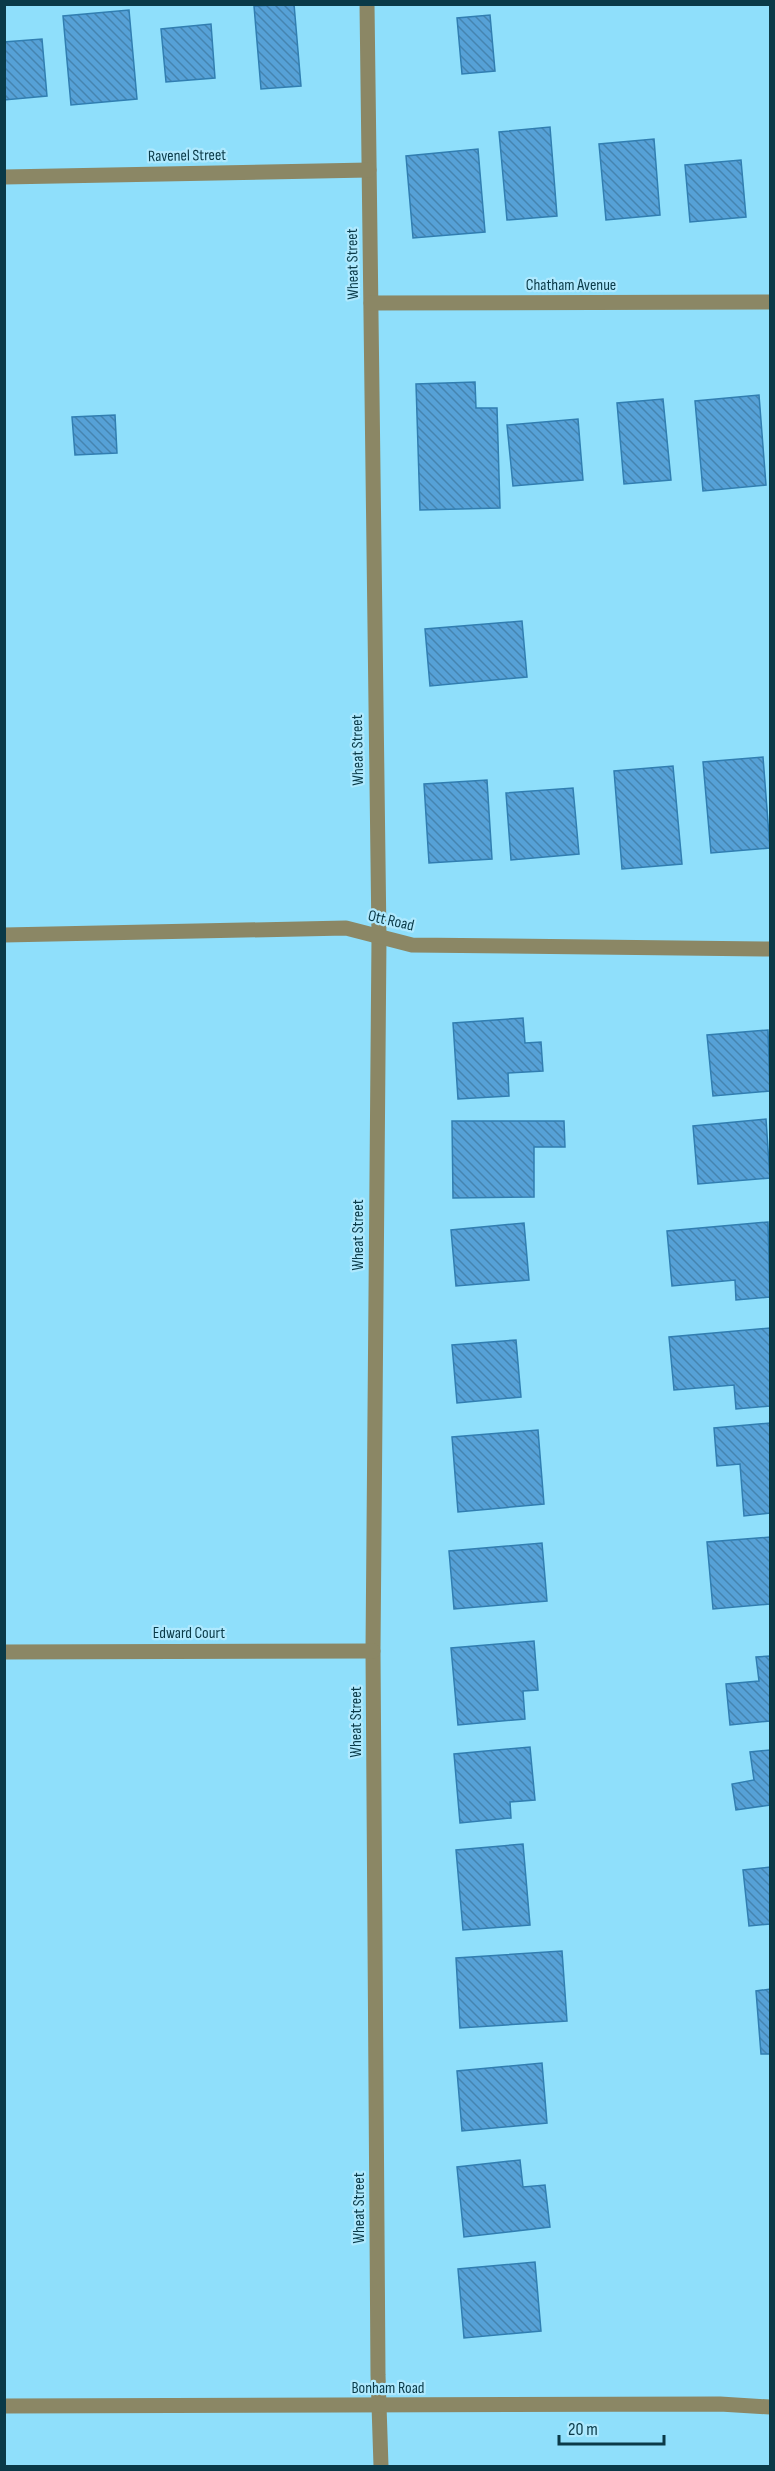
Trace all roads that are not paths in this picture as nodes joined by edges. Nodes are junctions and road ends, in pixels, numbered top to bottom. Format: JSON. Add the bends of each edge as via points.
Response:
{"nodes":[{"id":1,"x":367,"y":4,"type":"edge"},
{"id":2,"x":369,"y":170,"type":"junction"},
{"id":3,"x":4,"y":177,"type":"edge"},
{"id":4,"x":771,"y":302,"type":"edge"},
{"id":5,"x":371,"y":303,"type":"junction"},
{"id":6,"x":4,"y":935,"type":"edge"},
{"id":7,"x":379,"y":938,"type":"junction"},
{"id":8,"x":771,"y":949,"type":"edge"},
{"id":9,"x":374,"y":1651,"type":"junction"},
{"id":10,"x":4,"y":1652,"type":"edge"},
{"id":11,"x":379,"y":2405,"type":"junction"},
{"id":12,"x":4,"y":2406,"type":"edge"},
{"id":13,"x":771,"y":2407,"type":"edge"},
{"id":14,"x":381,"y":2466,"type":"edge"}],
"edges":[{"from":1,"to":2,"type":"street","name":"Wheat Street"},
{"from":2,"to":3,"type":"street","name":"Ravenel Street"},
{"from":2,"to":5,"type":"street","name":"Wheat Street"},
{"from":4,"to":5,"type":"street","name":"Chatham Avenue"},
{"from":5,"to":7,"type":"street","name":"Wheat Street"},
{"from":6,"to":7,"type":"street","name":"Ott Road","via":[[346,928]]},
{"from":7,"to":8,"type":"street","name":"Ott Road","via":[[412,945]]},
{"from":7,"to":9,"type":"street","name":"Wheat Street"},
{"from":9,"to":10,"type":"street","name":"Edward Court"},
{"from":9,"to":11,"type":"street","name":"Wheat Street"},
{"from":11,"to":12,"type":"street","name":"Bonham Road"},
{"from":11,"to":13,"type":"street","name":"Bonham Road"},
{"from":11,"to":14,"type":"street","name":"Wheat Street"}]}
